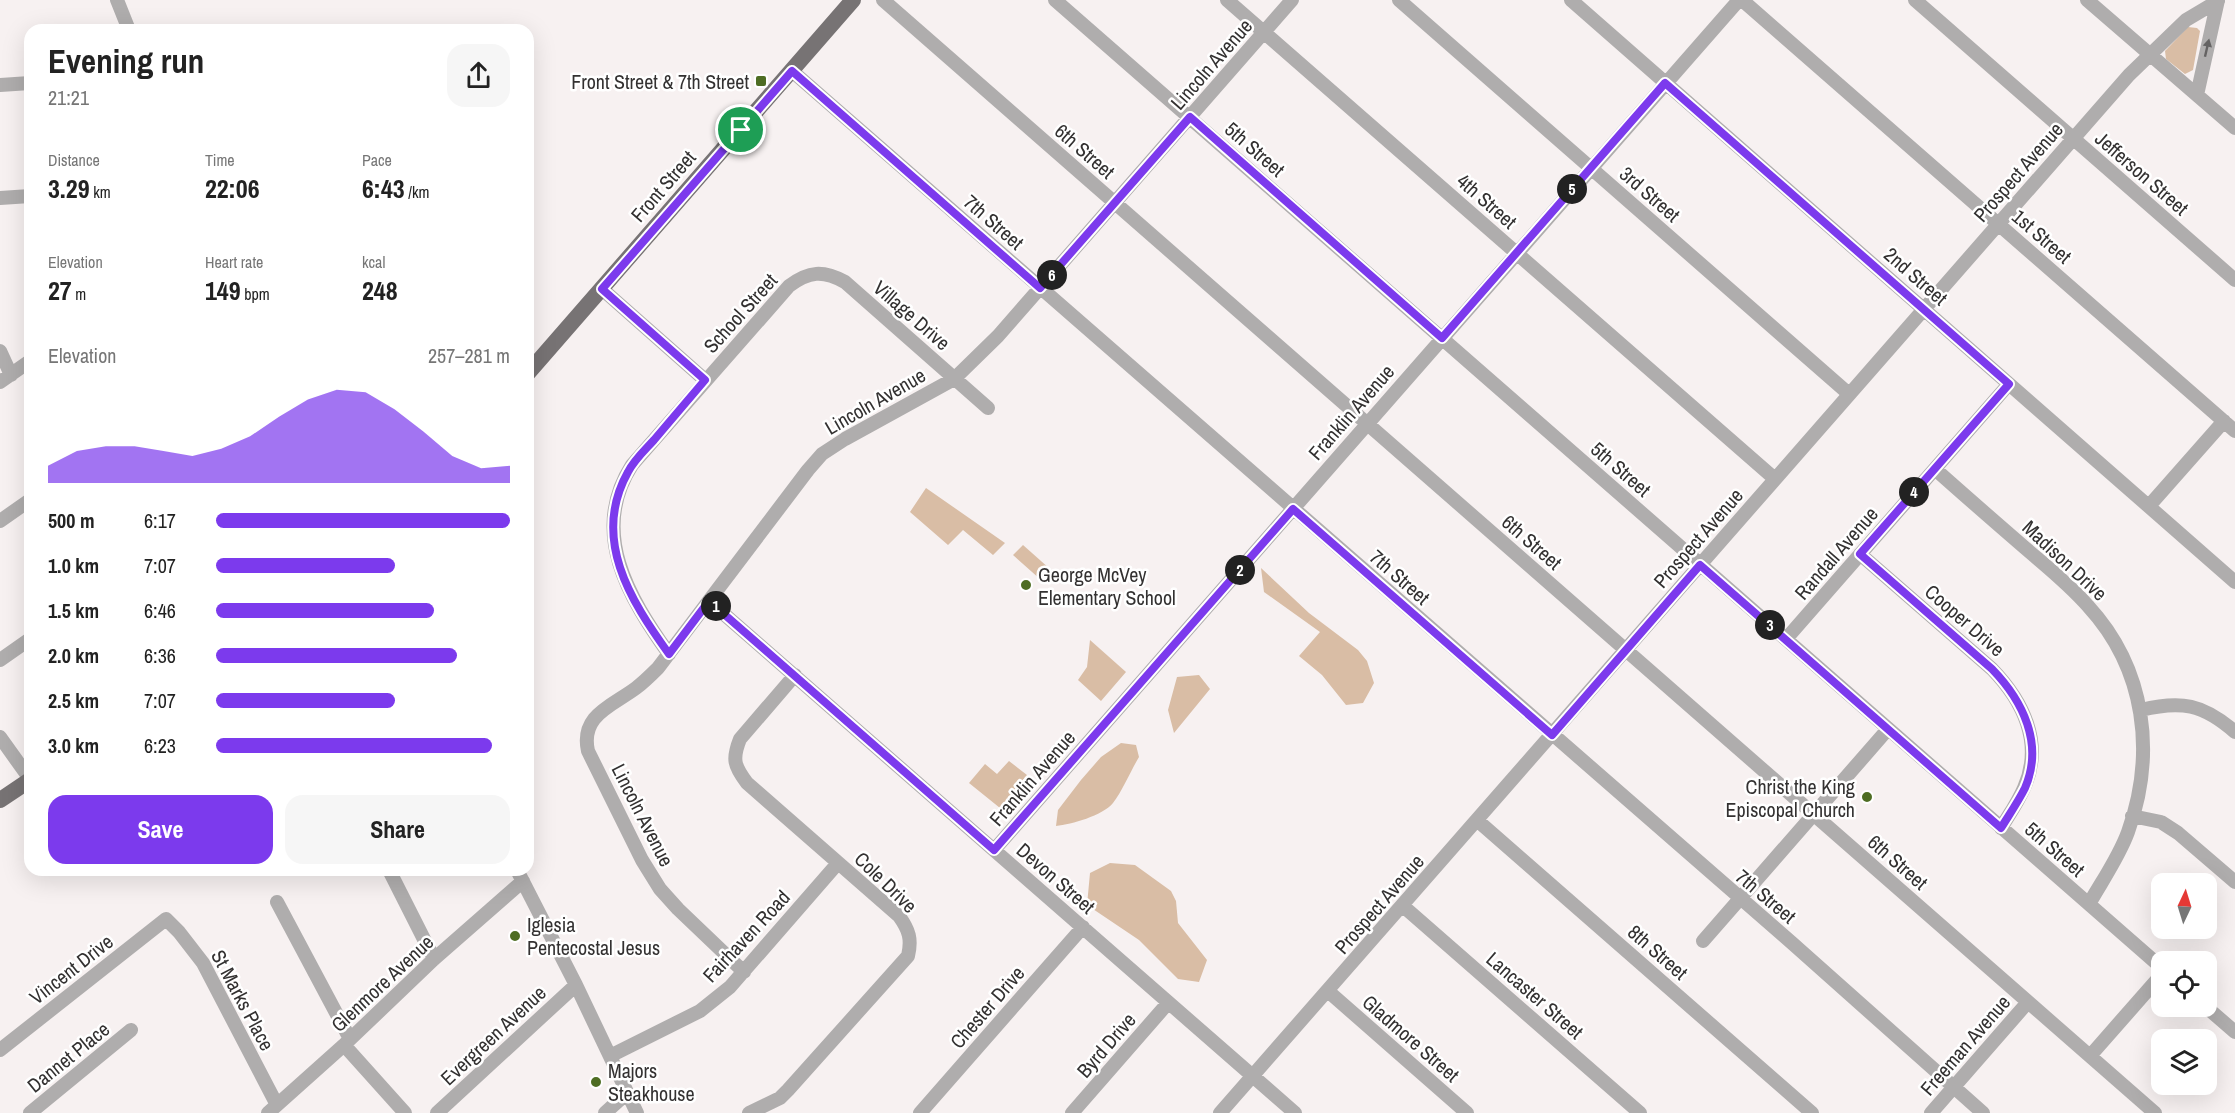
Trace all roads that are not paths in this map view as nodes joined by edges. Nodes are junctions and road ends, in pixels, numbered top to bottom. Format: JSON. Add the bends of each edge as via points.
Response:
{"nodes":[{"id":1,"x":117,"y":0,"type":"edge"},
{"id":2,"x":854,"y":0,"type":"edge"},
{"id":3,"x":883,"y":0,"type":"edge"},
{"id":4,"x":1055,"y":0,"type":"edge"},
{"id":5,"x":1227,"y":0,"type":"edge"},
{"id":6,"x":1292,"y":0,"type":"edge"},
{"id":7,"x":1399,"y":0,"type":"edge"},
{"id":8,"x":1571,"y":0,"type":"edge"},
{"id":9,"x":1741,"y":0,"type":"edge"},
{"id":10,"x":1916,"y":0,"type":"edge"},
{"id":11,"x":2087,"y":0,"type":"edge"},
{"id":12,"x":2218,"y":1,"type":"edge"},
{"id":13,"x":127,"y":24,"type":"edge"},
{"id":14,"x":1264,"y":33,"type":"junction"},
{"id":15,"x":2149,"y":54,"type":"junction"},
{"id":16,"x":792,"y":71,"type":"junction"},
{"id":17,"x":24,"y":83,"type":"edge"},
{"id":18,"x":1665,"y":83,"type":"junction"},
{"id":19,"x":0,"y":85,"type":"edge"},
{"id":20,"x":2197,"y":96,"type":"junction"},
{"id":21,"x":1190,"y":117,"type":"junction"},
{"id":22,"x":2235,"y":128,"type":"edge"},
{"id":23,"x":2073,"y":139,"type":"junction"},
{"id":24,"x":1590,"y":168,"type":"junction"},
{"id":25,"x":24,"y":196,"type":"edge"},
{"id":26,"x":0,"y":198,"type":"edge"},
{"id":27,"x":1115,"y":203,"type":"junction"},
{"id":28,"x":1998,"y":224,"type":"junction"},
{"id":29,"x":1516,"y":253,"type":"junction"},
{"id":30,"x":801,"y":277,"type":"joint"},
{"id":31,"x":2235,"y":280,"type":"edge"},
{"id":32,"x":1040,"y":288,"type":"junction"},
{"id":33,"x":602,"y":289,"type":"junction"},
{"id":34,"x":1924,"y":308,"type":"junction"},
{"id":35,"x":1442,"y":338,"type":"junction"},
{"id":36,"x":0,"y":351,"type":"edge"},
{"id":37,"x":24,"y":365,"type":"edge"},
{"id":38,"x":534,"y":366,"type":"edge"},
{"id":39,"x":5,"y":379,"type":"edge"},
{"id":40,"x":954,"y":379,"type":"junction"},
{"id":41,"x":705,"y":380,"type":"junction"},
{"id":42,"x":2009,"y":384,"type":"junction"},
{"id":43,"x":1850,"y":394,"type":"junction"},
{"id":44,"x":988,"y":408,"type":"dead end"},
{"id":45,"x":2224,"y":421,"type":"junction"},
{"id":46,"x":1367,"y":424,"type":"junction"},
{"id":47,"x":2235,"y":431,"type":"edge"},
{"id":48,"x":1935,"y":469,"type":"junction"},
{"id":49,"x":1775,"y":479,"type":"junction"},
{"id":50,"x":24,"y":504,"type":"edge"},
{"id":51,"x":2149,"y":506,"type":"junction"},
{"id":52,"x":1293,"y":509,"type":"junction"},
{"id":53,"x":0,"y":521,"type":"edge"},
{"id":54,"x":1860,"y":554,"type":"junction"},
{"id":55,"x":1700,"y":565,"type":"junction"},
{"id":56,"x":2235,"y":582,"type":"edge"},
{"id":57,"x":709,"y":601,"type":"junction"},
{"id":58,"x":1786,"y":639,"type":"junction"},
{"id":59,"x":24,"y":643,"type":"edge"},
{"id":60,"x":1626,"y":650,"type":"junction"},
{"id":61,"x":669,"y":654,"type":"junction"},
{"id":62,"x":0,"y":660,"type":"edge"},
{"id":63,"x":795,"y":675,"type":"junction"},
{"id":64,"x":2141,"y":710,"type":"junction"},
{"id":65,"x":1888,"y":729,"type":"junction"},
{"id":66,"x":2235,"y":732,"type":"edge"},
{"id":67,"x":1552,"y":735,"type":"junction"},
{"id":68,"x":0,"y":737,"type":"edge"},
{"id":69,"x":24,"y":771,"type":"edge"},
{"id":70,"x":24,"y":784,"type":"edge"},
{"id":71,"x":0,"y":800,"type":"edge"},
{"id":72,"x":1813,"y":814,"type":"junction"},
{"id":73,"x":2132,"y":816,"type":"junction"},
{"id":74,"x":1478,"y":821,"type":"junction"},
{"id":75,"x":2001,"y":828,"type":"junction"},
{"id":76,"x":994,"y":850,"type":"junction"},
{"id":77,"x":838,"y":863,"type":"junction"},
{"id":78,"x":391,"y":876,"type":"edge"},
{"id":79,"x":519,"y":876,"type":"edge"},
{"id":80,"x":521,"y":876,"type":"edge"},
{"id":81,"x":2235,"y":882,"type":"edge"},
{"id":82,"x":1739,"y":899,"type":"junction"},
{"id":83,"x":277,"y":902,"type":"dead end"},
{"id":84,"x":2089,"y":904,"type":"junction"},
{"id":85,"x":1403,"y":906,"type":"junction"},
{"id":86,"x":166,"y":919,"type":"joint"},
{"id":87,"x":1083,"y":927,"type":"junction"},
{"id":88,"x":1703,"y":941,"type":"dead end"},
{"id":89,"x":434,"y":958,"type":"junction"},
{"id":90,"x":2151,"y":958,"type":"edge"},
{"id":91,"x":744,"y":972,"type":"junction"},
{"id":92,"x":576,"y":986,"type":"junction"},
{"id":93,"x":2151,"y":987,"type":"edge"},
{"id":94,"x":1329,"y":992,"type":"junction"},
{"id":95,"x":2028,"y":1002,"type":"junction"},
{"id":96,"x":1168,"y":1003,"type":"junction"},
{"id":97,"x":2217,"y":1016,"type":"edge"},
{"id":98,"x":131,"y":1030,"type":"dead end"},
{"id":99,"x":2235,"y":1032,"type":"edge"},
{"id":100,"x":347,"y":1042,"type":"junction"},
{"id":101,"x":0,"y":1050,"type":"edge"},
{"id":102,"x":610,"y":1056,"type":"junction"},
{"id":103,"x":2090,"y":1056,"type":"junction"},
{"id":104,"x":1253,"y":1076,"type":"junction"},
{"id":105,"x":1953,"y":1087,"type":"junction"},
{"id":106,"x":627,"y":1093,"type":"junction"},
{"id":107,"x":273,"y":1109,"type":"edge"},
{"id":108,"x":758,"y":1111,"type":"edge"},
{"id":109,"x":30,"y":1113,"type":"edge"},
{"id":110,"x":405,"y":1113,"type":"edge"},
{"id":111,"x":437,"y":1113,"type":"edge"},
{"id":112,"x":605,"y":1113,"type":"edge"},
{"id":113,"x":637,"y":1113,"type":"edge"},
{"id":114,"x":920,"y":1113,"type":"edge"},
{"id":115,"x":1072,"y":1113,"type":"edge"},
{"id":116,"x":1220,"y":1113,"type":"edge"},
{"id":117,"x":1295,"y":1113,"type":"edge"},
{"id":118,"x":1467,"y":1113,"type":"edge"},
{"id":119,"x":1640,"y":1113,"type":"edge"},
{"id":120,"x":1812,"y":1113,"type":"edge"},
{"id":121,"x":1931,"y":1113,"type":"edge"},
{"id":122,"x":1983,"y":1113,"type":"edge"},
{"id":123,"x":2155,"y":1113,"type":"edge"}],
"edges":[{"from":1,"to":13,"type":"street"},
{"from":2,"to":16,"type":"main road","name":"Front Street"},
{"from":3,"to":27,"type":"street","name":"6th Street"},
{"from":4,"to":21,"type":"street","name":"5th Street"},
{"from":5,"to":14,"type":"street","name":"4th Street"},
{"from":6,"to":14,"type":"street","name":"Lincoln Avenue"},
{"from":7,"to":24,"type":"street","name":"3rd Street"},
{"from":8,"to":18,"type":"street","name":"2nd Street"},
{"from":9,"to":18,"type":"street","name":"Franklin Avenue"},
{"from":9,"to":28,"type":"street","name":"1st Street"},
{"from":10,"to":23,"type":"street","name":"Jefferson Street"},
{"from":11,"to":15,"type":"street"},
{"from":12,"to":15,"type":"street","name":"Prospect Avenue","via":[[2186,20]]},
{"from":20,"to":12,"type":"street","name":"Prospect Avenue","one_way":true},
{"from":14,"to":21,"type":"street","name":"Lincoln Avenue"},
{"from":14,"to":29,"type":"street","name":"4th Street"},
{"from":15,"to":20,"type":"street"},
{"from":15,"to":23,"type":"street","name":"Prospect Avenue"},
{"from":16,"to":32,"type":"street","name":"7th Street"},
{"from":16,"to":33,"type":"main road","name":"Front Street"},
{"from":17,"to":19,"type":"street"},
{"from":18,"to":24,"type":"street","name":"Franklin Avenue"},
{"from":18,"to":34,"type":"street","name":"2nd Street"},
{"from":20,"to":22,"type":"street"},
{"from":21,"to":27,"type":"street","name":"Lincoln Avenue"},
{"from":21,"to":35,"type":"street","name":"5th Street"},
{"from":23,"to":28,"type":"street","name":"Prospect Avenue"},
{"from":23,"to":31,"type":"street","name":"Jefferson Street"},
{"from":24,"to":29,"type":"street","name":"Franklin Avenue"},
{"from":24,"to":43,"type":"street","name":"3rd Street"},
{"from":25,"to":26,"type":"street"},
{"from":27,"to":32,"type":"street","name":"Lincoln Avenue"},
{"from":27,"to":46,"type":"street","name":"6th Street"},
{"from":28,"to":34,"type":"street","name":"Prospect Avenue"},
{"from":28,"to":45,"type":"street","name":"1st Street"},
{"from":29,"to":35,"type":"street","name":"Franklin Avenue"},
{"from":29,"to":49,"type":"street","name":"4th Street"},
{"from":30,"to":40,"type":"street","name":"Village Drive","via":[[818,273],[845,282]]},
{"from":30,"to":41,"type":"street","name":"School Street","via":[[774,301]]},
{"from":32,"to":40,"type":"street","name":"Lincoln Avenue"},
{"from":32,"to":52,"type":"street","name":"7th Street"},
{"from":33,"to":38,"type":"main road","name":"Front Street"},
{"from":33,"to":41,"type":"street"},
{"from":34,"to":42,"type":"street","name":"2nd Street"},
{"from":34,"to":43,"type":"street","name":"Prospect Avenue"},
{"from":35,"to":46,"type":"street","name":"Franklin Avenue"},
{"from":35,"to":55,"type":"street","name":"5th Street"},
{"from":36,"to":39,"type":"street"},
{"from":37,"to":39,"type":"street"},
{"from":40,"to":44,"type":"street","name":"Village Drive"},
{"from":40,"to":57,"type":"street","name":"Lincoln Avenue","via":[[822,454]]},
{"from":41,"to":61,"type":"street","name":"School Street","via":[[632,465],[619,492],[614,517],[619,568],[645,621]]},
{"from":42,"to":48,"type":"street","name":"Randall Avenue"},
{"from":42,"to":51,"type":"street","name":"2nd Street"},
{"from":43,"to":49,"type":"street","name":"Prospect Avenue"},
{"from":45,"to":47,"type":"street","name":"1st Street"},
{"from":45,"to":51,"type":"street"},
{"from":46,"to":52,"type":"street","name":"Franklin Avenue"},
{"from":46,"to":60,"type":"street","name":"6th Street"},
{"from":48,"to":54,"type":"street","name":"Randall Avenue"},
{"from":48,"to":64,"type":"street","name":"Madison Drive","via":[[2089,606],[2120,650]]},
{"from":49,"to":55,"type":"street","name":"Prospect Avenue"},
{"from":50,"to":53,"type":"street"},
{"from":51,"to":56,"type":"street","name":"2nd Street"},
{"from":52,"to":67,"type":"street","name":"7th Street"},
{"from":52,"to":76,"type":"street","name":"Franklin Avenue"},
{"from":54,"to":58,"type":"street","name":"Randall Avenue"},
{"from":54,"to":75,"type":"street","name":"Cooper Drive","via":[[1992,669],[2019,701],[2030,730],[2031,758],[2024,788]]},
{"from":55,"to":58,"type":"street","name":"5th Street"},
{"from":55,"to":60,"type":"street","name":"Prospect Avenue"},
{"from":57,"to":61,"type":"street","name":"Lincoln Avenue"},
{"from":57,"to":63,"type":"street","name":"Devon Street"},
{"from":58,"to":65,"type":"street","name":"5th Street"},
{"from":59,"to":62,"type":"street"},
{"from":60,"to":67,"type":"street","name":"Prospect Avenue"},
{"from":60,"to":72,"type":"street","name":"6th Street"},
{"from":61,"to":91,"type":"street","name":"Lincoln Avenue","via":[[638,687],[598,714],[589,726],[588,751],[660,889]]},
{"from":63,"to":76,"type":"street","name":"Devon Street"},
{"from":63,"to":77,"type":"street","name":"Cole Drive","via":[[740,739],[735,765],[747,783]]},
{"from":64,"to":66,"type":"street","via":[[2187,705],[2208,711]]},
{"from":64,"to":73,"type":"street","name":"Madison Drive","via":[[2144,764]]},
{"from":65,"to":72,"type":"street"},
{"from":65,"to":75,"type":"street","name":"5th Street"},
{"from":67,"to":74,"type":"street","name":"Prospect Avenue"},
{"from":67,"to":82,"type":"street","name":"7th Street"},
{"from":68,"to":69,"type":"street"},
{"from":70,"to":71,"type":"main road"},
{"from":72,"to":82,"type":"street"},
{"from":72,"to":95,"type":"street","name":"6th Street"},
{"from":73,"to":81,"type":"street","via":[[2161,822]]},
{"from":73,"to":84,"type":"street","name":"Madison Drive","via":[[2122,845]]},
{"from":74,"to":85,"type":"street","name":"Prospect Avenue"},
{"from":74,"to":120,"type":"street","name":"8th Street"},
{"from":75,"to":84,"type":"street","name":"5th Street"},
{"from":76,"to":87,"type":"street","name":"Devon Street"},
{"from":77,"to":91,"type":"street","name":"Fairhaven Road"},
{"from":77,"to":108,"type":"street","name":"Cole Drive","via":[[904,923],[911,942],[908,956],[804,1075],[780,1098]]},
{"from":78,"to":89,"type":"street"},
{"from":79,"to":89,"type":"street","name":"Glenmore Avenue"},
{"from":80,"to":92,"type":"street"},
{"from":82,"to":88,"type":"street"},
{"from":82,"to":105,"type":"street","name":"7th Street"},
{"from":83,"to":100,"type":"street"},
{"from":84,"to":90,"type":"street","name":"5th Street"},
{"from":85,"to":94,"type":"street","name":"Prospect Avenue"},
{"from":85,"to":119,"type":"street","name":"Lancaster Street"},
{"from":86,"to":101,"type":"street","name":"Vincent Drive"},
{"from":86,"to":107,"type":"street","name":"St Marks Place","via":[[203,963]]},
{"from":87,"to":96,"type":"street","name":"Devon Street"},
{"from":87,"to":114,"type":"street","name":"Chester Drive"},
{"from":89,"to":100,"type":"street","name":"Glenmore Avenue"},
{"from":91,"to":102,"type":"street","name":"Fairhaven Road","via":[[700,1011]]},
{"from":92,"to":102,"type":"street"},
{"from":92,"to":111,"type":"street","name":"Evergreen Avenue"},
{"from":93,"to":103,"type":"street"},
{"from":94,"to":104,"type":"street","name":"Prospect Avenue"},
{"from":94,"to":118,"type":"street","name":"Gladmore Street"},
{"from":95,"to":103,"type":"street","name":"6th Street"},
{"from":95,"to":105,"type":"street","name":"Freeman Avenue"},
{"from":96,"to":104,"type":"street","name":"Devon Street"},
{"from":96,"to":115,"type":"street","name":"Byrd Drive"},
{"from":97,"to":99,"type":"street"},
{"from":98,"to":109,"type":"street","name":"Dannet Place"},
{"from":100,"to":107,"type":"street","name":"Glenmore Avenue"},
{"from":100,"to":110,"type":"street"},
{"from":102,"to":106,"type":"street"},
{"from":103,"to":123,"type":"street","name":"6th Street"},
{"from":104,"to":116,"type":"street","name":"Prospect Avenue"},
{"from":104,"to":117,"type":"street","name":"Devon Street"},
{"from":105,"to":121,"type":"street","name":"Freeman Avenue"},
{"from":105,"to":122,"type":"street","name":"7th Street"},
{"from":106,"to":112,"type":"street"},
{"from":106,"to":113,"type":"street"}]}
